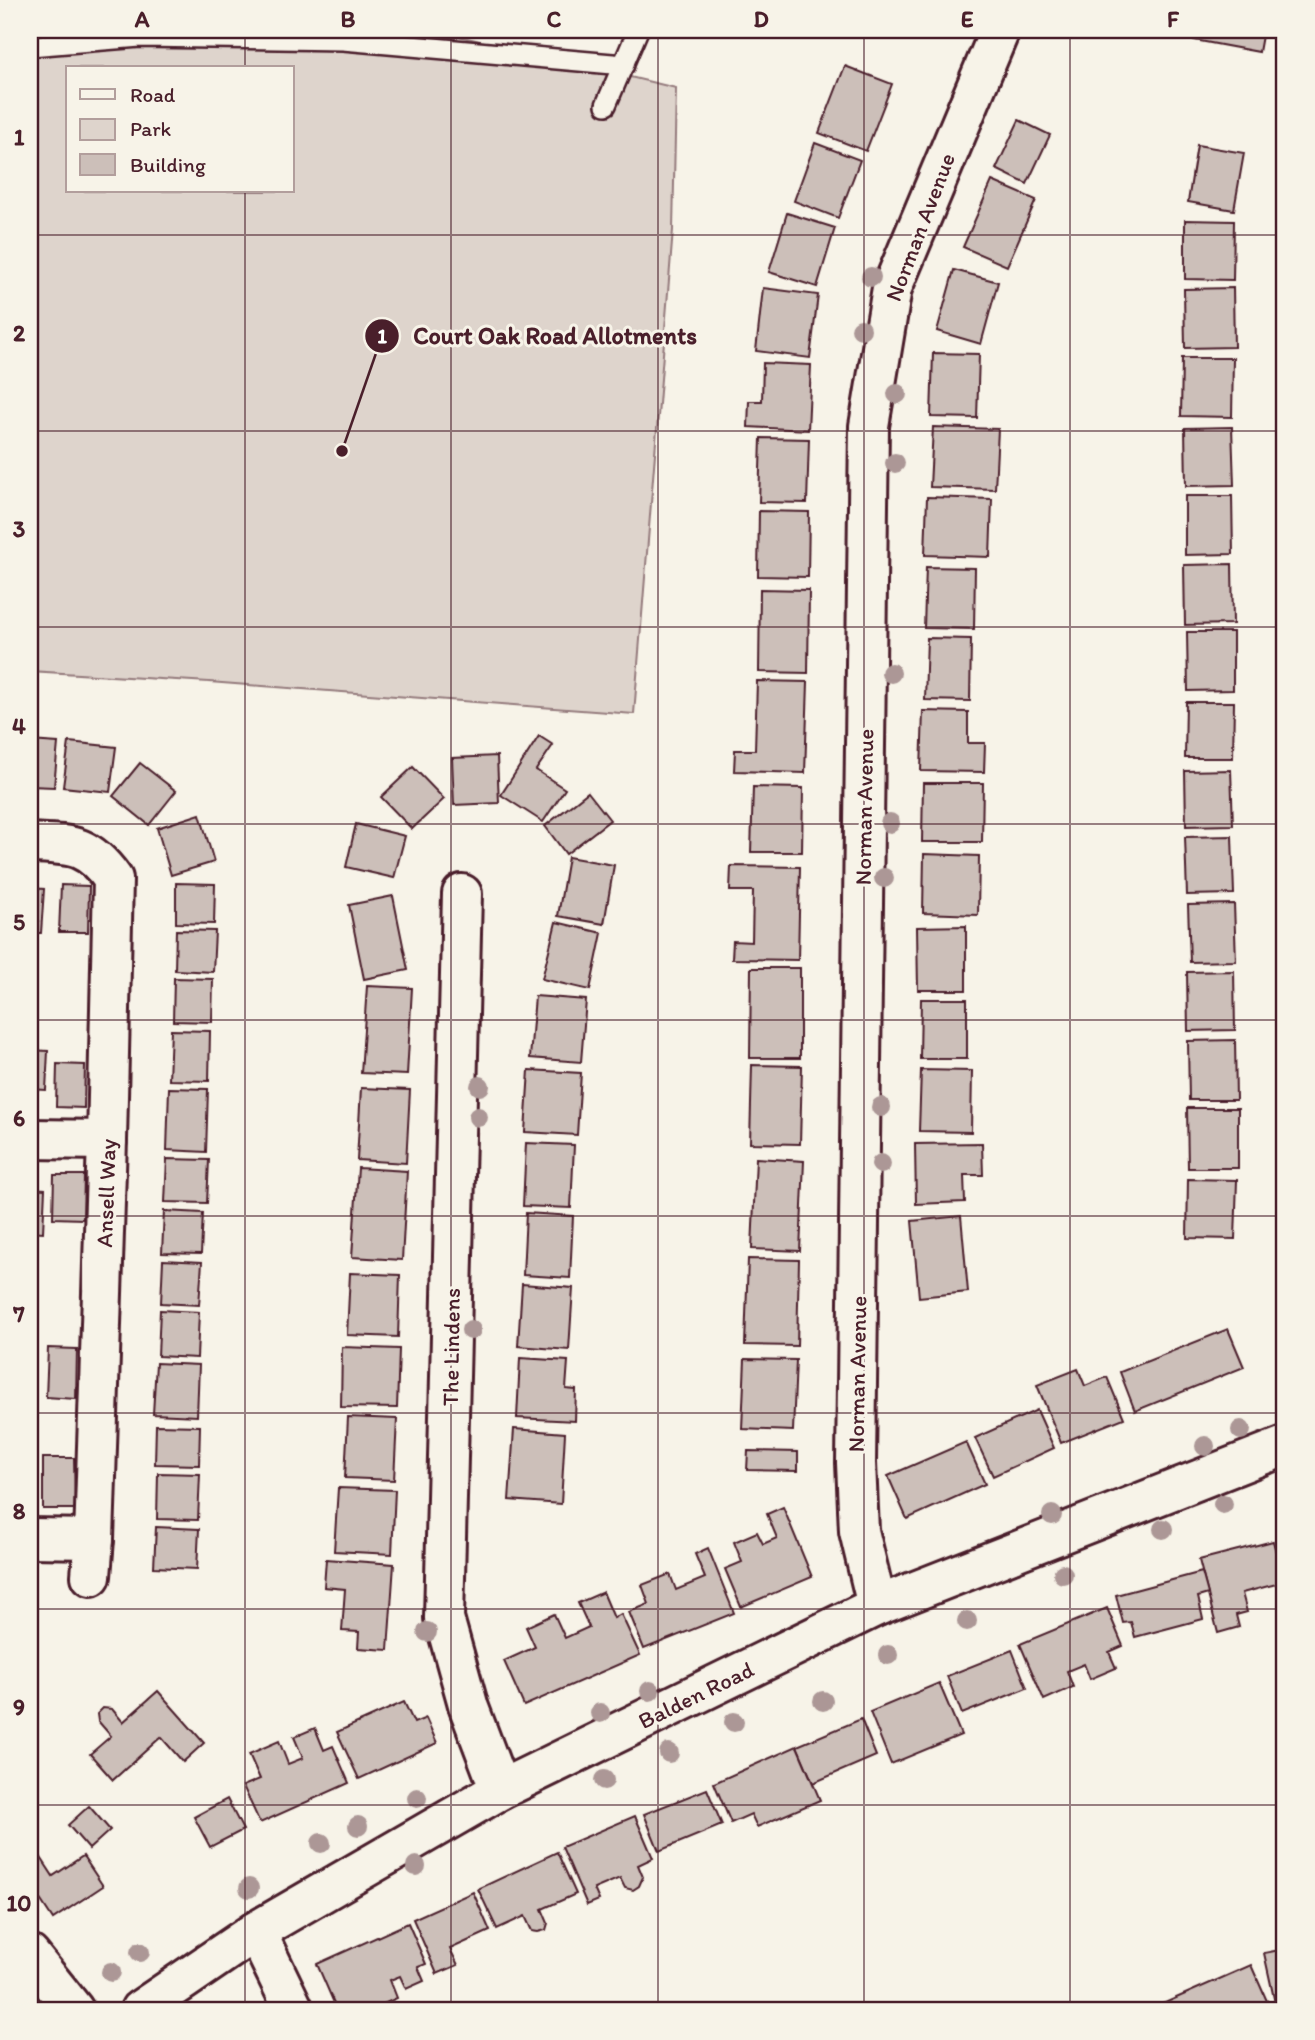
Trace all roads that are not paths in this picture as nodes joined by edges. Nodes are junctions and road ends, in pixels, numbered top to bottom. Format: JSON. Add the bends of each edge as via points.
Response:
{"nodes":[{"id":1,"x":638,"y":30,"type":"edge"},
{"id":2,"x":1000,"y":30,"type":"edge"},
{"id":3,"x":30,"y":46,"type":"edge"},
{"id":4,"x":624,"y":65,"type":"junction"},
{"id":5,"x":606,"y":106,"type":"dead end"},
{"id":6,"x":30,"y":843,"type":"edge"},
{"id":7,"x":462,"y":894,"type":"dead end"},
{"id":8,"x":30,"y":1139,"type":"edge"},
{"id":9,"x":107,"y":1140,"type":"junction"},
{"id":10,"x":1285,"y":1446,"type":"edge"},
{"id":11,"x":30,"y":1538,"type":"edge"},
{"id":12,"x":877,"y":1606,"type":"junction"},
{"id":13,"x":500,"y":1790,"type":"junction"},
{"id":14,"x":256,"y":1931,"type":"junction"},
{"id":15,"x":33,"y":1966,"type":"edge"},
{"id":16,"x":74,"y":2010,"type":"edge"},
{"id":17,"x":140,"y":2010,"type":"edge"},
{"id":18,"x":294,"y":2010,"type":"edge"}],
"edges":[{"from":1,"to":4,"type":"lane"},
{"from":2,"to":12,"type":"street","name":"Norman Avenue","via":[[892,288],[869,426],[856,1462],[859,1531]]},
{"from":3,"to":4,"type":"lane","via":[[140,37],[343,40]]},
{"from":4,"to":5,"type":"lane"},
{"from":6,"to":9,"type":"street","name":"Ansell Way","via":[[81,848],[100,861],[113,879]]},
{"from":7,"to":13,"type":"street","name":"The Lindens","via":[[444,1618],[469,1707]]},
{"from":8,"to":9,"type":"street"},
{"from":9,"to":11,"type":"street","name":"Ansell Way","via":[[92,1557]]},
{"from":10,"to":12,"type":"street","name":"Balden Road"},
{"from":12,"to":13,"type":"street","name":"Balden Road"},
{"from":13,"to":14,"type":"street","name":"Balden Road"},
{"from":14,"to":17,"type":"street","name":"Balden Road"},
{"from":14,"to":18,"type":"street"},
{"from":15,"to":16,"type":"street"}]}
